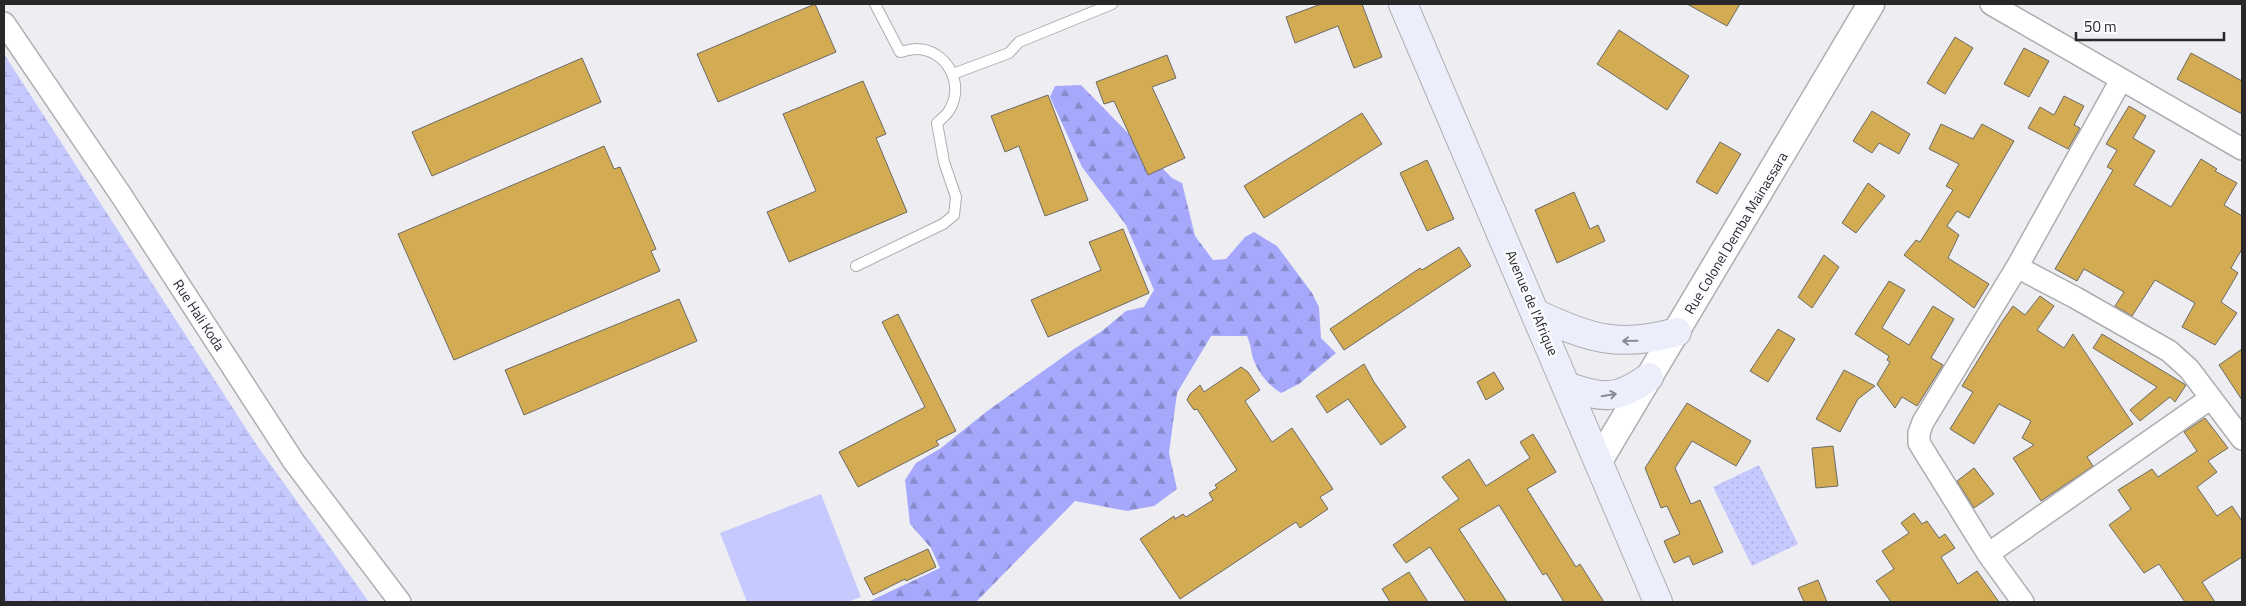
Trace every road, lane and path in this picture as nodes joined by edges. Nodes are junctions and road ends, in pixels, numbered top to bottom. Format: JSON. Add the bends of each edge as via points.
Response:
{"nodes":[{"id":1,"x":875,"y":4,"type":"edge"},
{"id":2,"x":1112,"y":4,"type":"edge"},
{"id":3,"x":1403,"y":4,"type":"edge"},
{"id":4,"x":1871,"y":4,"type":"edge"},
{"id":5,"x":1991,"y":4,"type":"edge"},
{"id":6,"x":4,"y":23,"type":"edge"},
{"id":7,"x":953,"y":74,"type":"junction"},
{"id":8,"x":2121,"y":80,"type":"junction"},
{"id":9,"x":2242,"y":149,"type":"edge"},
{"id":10,"x":856,"y":266,"type":"dead end"},
{"id":11,"x":2017,"y":267,"type":"junction"},
{"id":12,"x":1537,"y":314,"type":"junction"},
{"id":13,"x":1678,"y":332,"type":"junction"},
{"id":14,"x":1649,"y":377,"type":"junction"},
{"id":15,"x":1567,"y":386,"type":"junction"},
{"id":16,"x":2211,"y":398,"type":"junction"},
{"id":17,"x":2242,"y":439,"type":"edge"},
{"id":18,"x":1599,"y":461,"type":"junction"},
{"id":19,"x":1988,"y":554,"type":"junction"},
{"id":20,"x":400,"y":602,"type":"edge"},
{"id":21,"x":1658,"y":602,"type":"edge"},
{"id":22,"x":2024,"y":602,"type":"edge"}],
"edges":[{"from":1,"to":7,"type":"lane","via":[[900,52],[916,49],[931,52],[944,61]]},
{"from":2,"to":7,"type":"lane","via":[[1019,42],[1009,53]]},
{"from":3,"to":12,"type":"main road","name":"Avenue de l'Afrique"},
{"from":4,"to":13,"type":"street","name":"Rue Colonel Demba Mainassara"},
{"from":5,"to":8,"type":"street"},
{"from":6,"to":20,"type":"street","name":"Rue Hali Koda","via":[[116,187],[294,462]]},
{"from":7,"to":10,"type":"lane","via":[[956,92],[950,110],[937,123],[944,162],[956,197],[954,215],[931,231]]},
{"from":8,"to":9,"type":"street"},
{"from":8,"to":11,"type":"street"},
{"from":11,"to":16,"type":"street","via":[[2169,351],[2189,369]]},
{"from":11,"to":19,"type":"street","via":[[1919,433],[1919,443]]},
{"from":13,"to":12,"type":"main road","one_way":true,"via":[[1638,341],[1602,339]]},
{"from":12,"to":15,"type":"main road","name":"Avenue de l'Afrique"},
{"from":13,"to":14,"type":"street","name":"Rue Colonel Demba Mainassara"},
{"from":15,"to":14,"type":"main road","one_way":true,"via":[[1601,396],[1626,391]]},
{"from":14,"to":18,"type":"street","name":"Rue Colonel Demba Mainassara"},
{"from":15,"to":18,"type":"main road","name":"Avenue de l'Afrique"},
{"from":16,"to":17,"type":"street"},
{"from":16,"to":19,"type":"street"},
{"from":18,"to":21,"type":"main road","name":"Avenue de l'Afrique"},
{"from":19,"to":22,"type":"street"}]}
